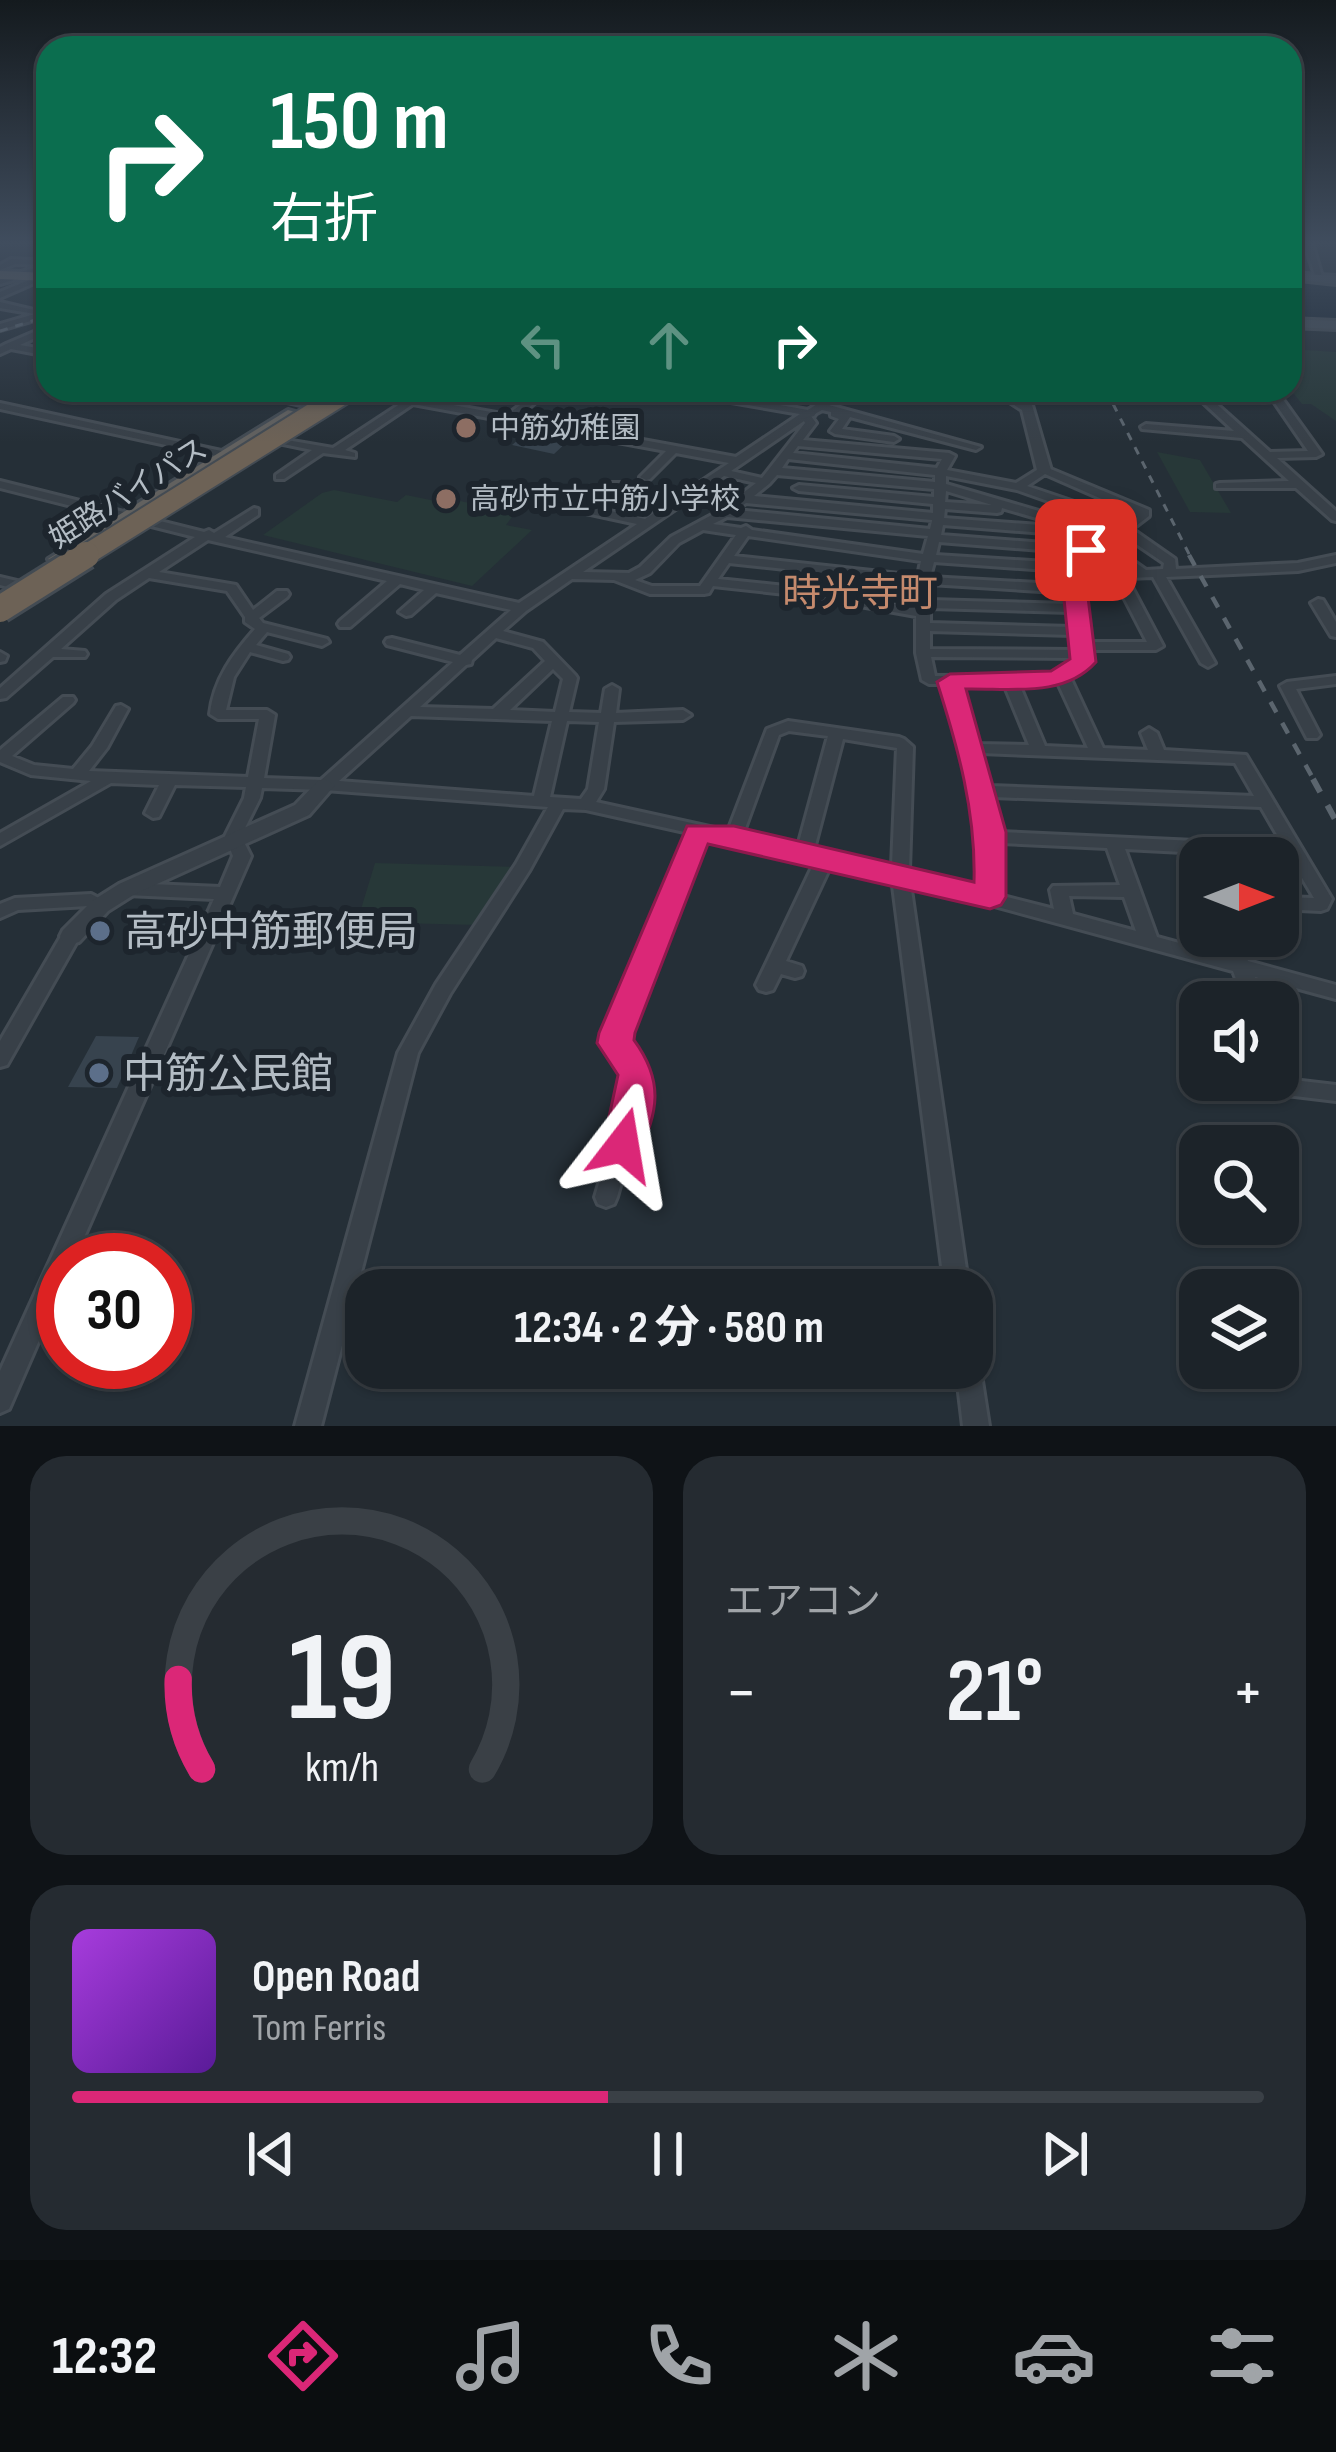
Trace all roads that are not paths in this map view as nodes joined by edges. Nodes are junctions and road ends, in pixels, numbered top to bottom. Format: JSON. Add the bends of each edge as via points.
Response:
{"nodes":[{"id":1,"x":6,"y":309,"type":"edge"},
{"id":2,"x":36,"y":315,"type":"edge"},
{"id":3,"x":36,"y":320,"type":"edge"},
{"id":4,"x":36,"y":324,"type":"edge"},
{"id":5,"x":1302,"y":324,"type":"edge"},
{"id":6,"x":1336,"y":325,"type":"edge"},
{"id":7,"x":0,"y":327,"type":"edge"},
{"id":8,"x":3,"y":344,"type":"edge"},
{"id":9,"x":36,"y":351,"type":"edge"},
{"id":10,"x":300,"y":402,"type":"edge"},
{"id":11,"x":312,"y":402,"type":"edge"},
{"id":12,"x":313,"y":402,"type":"edge"},
{"id":13,"x":334,"y":402,"type":"edge"},
{"id":14,"x":335,"y":402,"type":"edge"},
{"id":15,"x":409,"y":402,"type":"edge"},
{"id":16,"x":423,"y":402,"type":"edge"},
{"id":17,"x":530,"y":402,"type":"edge"},
{"id":18,"x":755,"y":402,"type":"edge"},
{"id":19,"x":826,"y":402,"type":"edge"},
{"id":20,"x":1018,"y":402,"type":"edge"},
{"id":21,"x":1208,"y":402,"type":"edge"},
{"id":22,"x":1279,"y":402,"type":"edge"},
{"id":23,"x":310,"y":404,"type":"junction"},
{"id":24,"x":0,"y":406,"type":"edge"},
{"id":25,"x":812,"y":411,"type":"junction"},
{"id":26,"x":509,"y":418,"type":"junction"},
{"id":27,"x":1147,"y":428,"type":"dead end"},
{"id":28,"x":1245,"y":435,"type":"junction"},
{"id":29,"x":273,"y":439,"type":"junction"},
{"id":30,"x":894,"y":440,"type":"dead end"},
{"id":31,"x":796,"y":442,"type":"junction"},
{"id":32,"x":321,"y":449,"type":"junction"},
{"id":33,"x":674,"y":449,"type":"junction"},
{"id":34,"x":335,"y":452,"type":"junction"},
{"id":35,"x":1316,"y":454,"type":"junction"},
{"id":36,"x":226,"y":455,"type":"junction"},
{"id":37,"x":352,"y":455,"type":"dead end"},
{"id":38,"x":787,"y":455,"type":"junction"},
{"id":39,"x":1268,"y":455,"type":"junction"},
{"id":40,"x":1336,"y":457,"type":"edge"},
{"id":41,"x":738,"y":461,"type":"junction"},
{"id":42,"x":1044,"y":470,"type":"junction"},
{"id":43,"x":722,"y":472,"type":"junction"},
{"id":44,"x":802,"y":473,"type":"junction"},
{"id":45,"x":967,"y":475,"type":"junction"},
{"id":46,"x":646,"y":476,"type":"dead end"},
{"id":47,"x":769,"y":476,"type":"junction"},
{"id":48,"x":280,"y":477,"type":"dead end"},
{"id":49,"x":0,"y":484,"type":"edge"},
{"id":50,"x":1299,"y":484,"type":"junction"},
{"id":51,"x":616,"y":485,"type":"dead end"},
{"id":52,"x":1220,"y":486,"type":"dead end"},
{"id":53,"x":1018,"y":487,"type":"junction"},
{"id":54,"x":799,"y":488,"type":"junction"},
{"id":55,"x":745,"y":499,"type":"junction"},
{"id":56,"x":793,"y":503,"type":"junction"},
{"id":57,"x":938,"y":509,"type":"junction"},
{"id":58,"x":254,"y":512,"type":"dead end"},
{"id":59,"x":725,"y":513,"type":"junction"},
{"id":60,"x":136,"y":516,"type":"junction"},
{"id":61,"x":752,"y":516,"type":"junction"},
{"id":62,"x":1100,"y":516,"type":"junction"},
{"id":63,"x":1336,"y":517,"type":"edge"},
{"id":64,"x":646,"y":523,"type":"junction"},
{"id":65,"x":699,"y":525,"type":"junction"},
{"id":66,"x":1124,"y":529,"type":"junction"},
{"id":67,"x":214,"y":535,"type":"junction"},
{"id":68,"x":744,"y":535,"type":"junction"},
{"id":69,"x":1087,"y":540,"type":"junction"},
{"id":70,"x":926,"y":558,"type":"junction"},
{"id":71,"x":727,"y":559,"type":"junction"},
{"id":72,"x":1336,"y":559,"type":"edge"},
{"id":73,"x":1155,"y":573,"type":"junction"},
{"id":74,"x":147,"y":574,"type":"junction"},
{"id":75,"x":1119,"y":574,"type":"junction"},
{"id":76,"x":567,"y":575,"type":"junction"},
{"id":77,"x":618,"y":577,"type":"junction"},
{"id":78,"x":1077,"y":577,"type":"junction"},
{"id":79,"x":398,"y":579,"type":"junction"},
{"id":80,"x":923,"y":580,"type":"junction"},
{"id":81,"x":710,"y":582,"type":"junction"},
{"id":82,"x":434,"y":587,"type":"junction"},
{"id":83,"x":4,"y":588,"type":"edge"},
{"id":84,"x":282,"y":594,"type":"dead end"},
{"id":85,"x":1318,"y":603,"type":"dead end"},
{"id":86,"x":0,"y":608,"type":"edge"},
{"id":87,"x":521,"y":608,"type":"junction"},
{"id":88,"x":1076,"y":608,"type":"junction"},
{"id":89,"x":406,"y":612,"type":"dead end"},
{"id":90,"x":922,"y":615,"type":"junction"},
{"id":91,"x":356,"y":619,"type":"dead end"},
{"id":92,"x":257,"y":623,"type":"junction"},
{"id":93,"x":493,"y":633,"type":"junction"},
{"id":94,"x":1336,"y":633,"type":"edge"},
{"id":95,"x":322,"y":642,"type":"dead end"},
{"id":96,"x":392,"y":642,"type":"dead end"},
{"id":97,"x":1080,"y":644,"type":"junction"},
{"id":98,"x":246,"y":647,"type":"junction"},
{"id":99,"x":49,"y":652,"type":"junction"},
{"id":100,"x":923,"y":652,"type":"junction"},
{"id":101,"x":80,"y":654,"type":"dead end"},
{"id":102,"x":284,"y":657,"type":"dead end"},
{"id":103,"x":466,"y":661,"type":"junction"},
{"id":104,"x":551,"y":663,"type":"junction"},
{"id":105,"x":1208,"y":663,"type":"dead end"},
{"id":106,"x":1061,"y":676,"type":"junction"},
{"id":107,"x":1010,"y":680,"type":"junction"},
{"id":108,"x":1336,"y":680,"type":"edge"},
{"id":109,"x":950,"y":682,"type":"junction"},
{"id":110,"x":612,"y":689,"type":"dead end"},
{"id":111,"x":1,"y":695,"type":"edge"},
{"id":112,"x":68,"y":700,"type":"dead end"},
{"id":113,"x":121,"y":709,"type":"dead end"},
{"id":114,"x":410,"y":711,"type":"junction"},
{"id":115,"x":498,"y":713,"type":"junction"},
{"id":116,"x":683,"y":715,"type":"dead end"},
{"id":117,"x":557,"y":716,"type":"junction"},
{"id":118,"x":607,"y":718,"type":"junction"},
{"id":119,"x":837,"y":733,"type":"junction"},
{"id":120,"x":1149,"y":733,"type":"dead end"},
{"id":121,"x":1312,"y":735,"type":"dead end"},
{"id":122,"x":972,"y":748,"type":"junction"},
{"id":123,"x":1039,"y":751,"type":"junction"},
{"id":124,"x":1098,"y":753,"type":"junction"},
{"id":125,"x":1158,"y":755,"type":"junction"},
{"id":126,"x":1,"y":757,"type":"edge"},
{"id":127,"x":78,"y":773,"type":"junction"},
{"id":128,"x":108,"y":778,"type":"junction"},
{"id":129,"x":170,"y":779,"type":"junction"},
{"id":130,"x":325,"y":784,"type":"junction"},
{"id":131,"x":255,"y":785,"type":"junction"},
{"id":132,"x":982,"y":791,"type":"junction"},
{"id":133,"x":550,"y":802,"type":"junction"},
{"id":134,"x":1266,"y":802,"type":"junction"},
{"id":135,"x":586,"y":805,"type":"junction"},
{"id":136,"x":153,"y":813,"type":"dead end"},
{"id":137,"x":698,"y":833,"type":"junction"},
{"id":138,"x":734,"y":836,"type":"junction"},
{"id":139,"x":991,"y":837,"type":"junction"},
{"id":140,"x":1287,"y":837,"type":"edge"},
{"id":141,"x":0,"y":840,"type":"edge"},
{"id":142,"x":236,"y":842,"type":"junction"},
{"id":143,"x":1114,"y":843,"type":"junction"},
{"id":144,"x":1179,"y":846,"type":"edge"},
{"id":145,"x":805,"y":854,"type":"junction"},
{"id":146,"x":825,"y":858,"type":"junction"},
{"id":147,"x":1299,"y":858,"type":"edge"},
{"id":148,"x":900,"y":874,"type":"junction"},
{"id":149,"x":127,"y":890,"type":"junction"},
{"id":150,"x":1131,"y":891,"type":"junction"},
{"id":151,"x":225,"y":893,"type":"junction"},
{"id":152,"x":990,"y":897,"type":"junction"},
{"id":153,"x":1299,"y":904,"type":"edge"},
{"id":154,"x":100,"y":906,"type":"junction"},
{"id":155,"x":0,"y":912,"type":"edge"},
{"id":156,"x":1066,"y":920,"type":"junction"},
{"id":157,"x":71,"y":936,"type":"joint"},
{"id":158,"x":1149,"y":941,"type":"junction"},
{"id":159,"x":1239,"y":957,"type":"edge"},
{"id":160,"x":1242,"y":964,"type":"junction"},
{"id":161,"x":1248,"y":981,"type":"edge"},
{"id":162,"x":766,"y":985,"type":"dead end"},
{"id":163,"x":1336,"y":992,"type":"edge"},
{"id":164,"x":4,"y":1047,"type":"edge"},
{"id":165,"x":1299,"y":1090,"type":"edge"},
{"id":166,"x":1336,"y":1094,"type":"edge"},
{"id":167,"x":606,"y":1197,"type":"dead end"},
{"id":168,"x":954,"y":1269,"type":"edge"},
{"id":169,"x":971,"y":1389,"type":"edge"},
{"id":170,"x":0,"y":1400,"type":"edge"},
{"id":171,"x":308,"y":1426,"type":"edge"},
{"id":172,"x":976,"y":1426,"type":"edge"}],
"edges":[{"from":1,"to":2,"type":"street"},
{"from":3,"to":7,"type":"street"},
{"from":4,"to":8,"type":"street"},
{"from":5,"to":6,"type":"main road"},
{"from":8,"to":9,"type":"street"},
{"from":10,"to":23,"type":"street"},
{"from":11,"to":83,"type":"highway","name":"姫路バイパス"},
{"from":12,"to":23,"type":"highway"},
{"from":13,"to":29,"type":"highway"},
{"from":14,"to":86,"type":"highway","name":"姫路バイパス","bridge":true},
{"from":15,"to":34,"type":"street"},
{"from":16,"to":26,"type":"street"},
{"from":17,"to":26,"type":"street"},
{"from":18,"to":25,"type":"street"},
{"from":19,"to":25,"type":"street"},
{"from":20,"to":42,"type":"street","via":[[1028,408]]},
{"from":21,"to":28,"type":"street"},
{"from":22,"to":35,"type":"street"},
{"from":23,"to":36,"type":"highway"},
{"from":24,"to":36,"type":"street"},
{"from":25,"to":30,"type":"street","via":[[845,418],[835,431]]},
{"from":25,"to":31,"type":"street"},
{"from":25,"to":41,"type":"street"},
{"from":25,"to":45,"type":"street","via":[[978,452]]},
{"from":26,"to":33,"type":"street"},
{"from":27,"to":28,"type":"street"},
{"from":28,"to":39,"type":"street"},
{"from":29,"to":32,"type":"street"},
{"from":29,"to":60,"type":"highway"},
{"from":31,"to":38,"type":"street"},
{"from":31,"to":57,"type":"street","via":[[949,456]]},
{"from":32,"to":34,"type":"street"},
{"from":32,"to":48,"type":"street"},
{"from":33,"to":41,"type":"street"},
{"from":33,"to":46,"type":"street"},
{"from":34,"to":37,"type":"street"},
{"from":35,"to":39,"type":"street"},
{"from":35,"to":40,"type":"street"},
{"from":36,"to":60,"type":"highway"},
{"from":38,"to":47,"type":"street"},
{"from":38,"to":57,"type":"street"},
{"from":39,"to":50,"type":"street"},
{"from":41,"to":43,"type":"street"},
{"from":42,"to":53,"type":"street"},
{"from":42,"to":66,"type":"street","via":[[1145,513]]},
{"from":43,"to":47,"type":"street"},
{"from":43,"to":64,"type":"street"},
{"from":44,"to":47,"type":"street"},
{"from":44,"to":54,"type":"street"},
{"from":44,"to":57,"type":"street"},
{"from":45,"to":53,"type":"street"},
{"from":45,"to":57,"type":"street"},
{"from":47,"to":55,"type":"street"},
{"from":49,"to":60,"type":"street"},
{"from":50,"to":52,"type":"street"},
{"from":50,"to":63,"type":"street"},
{"from":51,"to":64,"type":"street","via":[[590,510]]},
{"from":53,"to":62,"type":"street"},
{"from":54,"to":56,"type":"street"},
{"from":54,"to":57,"type":"street"},
{"from":55,"to":56,"type":"street"},
{"from":55,"to":59,"type":"street"},
{"from":56,"to":57,"type":"street"},
{"from":57,"to":61,"type":"street"},
{"from":57,"to":69,"type":"street"},
{"from":57,"to":69,"type":"street","via":[[1024,509]]},
{"from":57,"to":70,"type":"street"},
{"from":58,"to":67,"type":"street"},
{"from":59,"to":61,"type":"street"},
{"from":59,"to":65,"type":"street"},
{"from":60,"to":67,"type":"street"},
{"from":60,"to":83,"type":"highway"},
{"from":60,"to":86,"type":"highway"},
{"from":61,"to":68,"type":"street"},
{"from":62,"to":66,"type":"street"},
{"from":62,"to":69,"type":"street"},
{"from":64,"to":76,"type":"street"},
{"from":65,"to":68,"type":"street"},
{"from":65,"to":77,"type":"street","via":[[646,570]]},
{"from":66,"to":73,"type":"street","via":[[1172,562]]},
{"from":67,"to":74,"type":"street"},
{"from":67,"to":79,"type":"street"},
{"from":68,"to":70,"type":"street"},
{"from":68,"to":71,"type":"street"},
{"from":69,"to":73,"type":"street"},
{"from":69,"to":78,"type":"street"},
{"from":70,"to":78,"type":"street"},
{"from":70,"to":80,"type":"street"},
{"from":71,"to":80,"type":"street"},
{"from":71,"to":81,"type":"street"},
{"from":72,"to":73,"type":"street"},
{"from":73,"to":75,"type":"street"},
{"from":73,"to":105,"type":"street"},
{"from":74,"to":92,"type":"street","via":[[231,588]]},
{"from":74,"to":99,"type":"street"},
{"from":75,"to":78,"type":"street"},
{"from":75,"to":97,"type":"street","via":[[1156,646]]},
{"from":76,"to":77,"type":"street"},
{"from":76,"to":87,"type":"street"},
{"from":77,"to":81,"type":"street","via":[[664,592],[704,590]]},
{"from":78,"to":80,"type":"street"},
{"from":78,"to":88,"type":"street"},
{"from":79,"to":82,"type":"street"},
{"from":79,"to":91,"type":"street"},
{"from":80,"to":90,"type":"street"},
{"from":81,"to":90,"type":"street"},
{"from":82,"to":87,"type":"street"},
{"from":82,"to":89,"type":"street"},
{"from":84,"to":92,"type":"street"},
{"from":85,"to":94,"type":"street"},
{"from":87,"to":93,"type":"street"},
{"from":88,"to":90,"type":"street"},
{"from":88,"to":97,"type":"street"},
{"from":90,"to":97,"type":"street"},
{"from":90,"to":100,"type":"street"},
{"from":92,"to":95,"type":"street"},
{"from":92,"to":98,"type":"street"},
{"from":93,"to":103,"type":"street"},
{"from":93,"to":104,"type":"street","via":[[538,645]]},
{"from":96,"to":103,"type":"street"},
{"from":97,"to":100,"type":"street"},
{"from":97,"to":106,"type":"street","via":[[1083,662]]},
{"from":98,"to":102,"type":"street"},
{"from":98,"to":131,"type":"street","via":[[224,679],[218,714],[267,715]]},
{"from":99,"to":101,"type":"street"},
{"from":99,"to":111,"type":"street"},
{"from":100,"to":109,"type":"street","via":[[929,680]]},
{"from":103,"to":114,"type":"street"},
{"from":104,"to":115,"type":"street"},
{"from":104,"to":117,"type":"street","via":[[569,679]]},
{"from":106,"to":107,"type":"street"},
{"from":106,"to":124,"type":"street"},
{"from":107,"to":109,"type":"street"},
{"from":107,"to":123,"type":"street"},
{"from":108,"to":121,"type":"street","via":[[1287,686]]},
{"from":109,"to":122,"type":"street"},
{"from":110,"to":118,"type":"street"},
{"from":112,"to":126,"type":"street"},
{"from":113,"to":127,"type":"street"},
{"from":114,"to":115,"type":"street"},
{"from":114,"to":130,"type":"street"},
{"from":115,"to":117,"type":"street"},
{"from":116,"to":118,"type":"street"},
{"from":117,"to":118,"type":"street"},
{"from":117,"to":133,"type":"street"},
{"from":118,"to":135,"type":"street"},
{"from":119,"to":138,"type":"street","via":[[788,726],[772,732]]},
{"from":119,"to":145,"type":"street"},
{"from":119,"to":148,"type":"street","via":[[905,747]]},
{"from":120,"to":125,"type":"street"},
{"from":122,"to":123,"type":"street"},
{"from":122,"to":132,"type":"street"},
{"from":123,"to":124,"type":"street"},
{"from":124,"to":125,"type":"street"},
{"from":125,"to":134,"type":"street","via":[[1240,758]]},
{"from":126,"to":127,"type":"street","via":[[31,770]]},
{"from":127,"to":128,"type":"street"},
{"from":128,"to":129,"type":"street"},
{"from":128,"to":141,"type":"street"},
{"from":129,"to":131,"type":"street"},
{"from":129,"to":136,"type":"street"},
{"from":130,"to":131,"type":"street"},
{"from":130,"to":133,"type":"street"},
{"from":130,"to":142,"type":"street","via":[[302,810]]},
{"from":131,"to":142,"type":"street"},
{"from":132,"to":134,"type":"street"},
{"from":132,"to":139,"type":"street"},
{"from":133,"to":135,"type":"street"},
{"from":133,"to":171,"type":"street","via":[[522,873],[408,1052]]},
{"from":134,"to":140,"type":"street"},
{"from":135,"to":137,"type":"street"},
{"from":137,"to":138,"type":"street"},
{"from":137,"to":167,"type":"street","via":[[617,1033],[638,1090]]},
{"from":138,"to":145,"type":"street"},
{"from":139,"to":143,"type":"street"},
{"from":139,"to":152,"type":"street"},
{"from":142,"to":149,"type":"street"},
{"from":142,"to":151,"type":"street","via":[[242,856]]},
{"from":143,"to":144,"type":"street"},
{"from":143,"to":150,"type":"street"},
{"from":145,"to":146,"type":"street"},
{"from":146,"to":148,"type":"street"},
{"from":146,"to":162,"type":"street","via":[[785,968]]},
{"from":147,"to":153,"type":"street","via":[[1323,898],[1321,905]]},
{"from":148,"to":152,"type":"street"},
{"from":148,"to":168,"type":"street"},
{"from":149,"to":151,"type":"street"},
{"from":149,"to":154,"type":"street"},
{"from":150,"to":156,"type":"street","via":[[1059,890]]},
{"from":150,"to":158,"type":"street"},
{"from":151,"to":170,"type":"street"},
{"from":152,"to":156,"type":"street"},
{"from":154,"to":155,"type":"street","via":[[15,904]]},
{"from":154,"to":157,"type":"street"},
{"from":156,"to":158,"type":"street"},
{"from":157,"to":164,"type":"street"},
{"from":158,"to":160,"type":"street"},
{"from":159,"to":160,"type":"street"},
{"from":160,"to":161,"type":"street"},
{"from":160,"to":163,"type":"street"},
{"from":165,"to":166,"type":"street"},
{"from":169,"to":172,"type":"street"}]}
